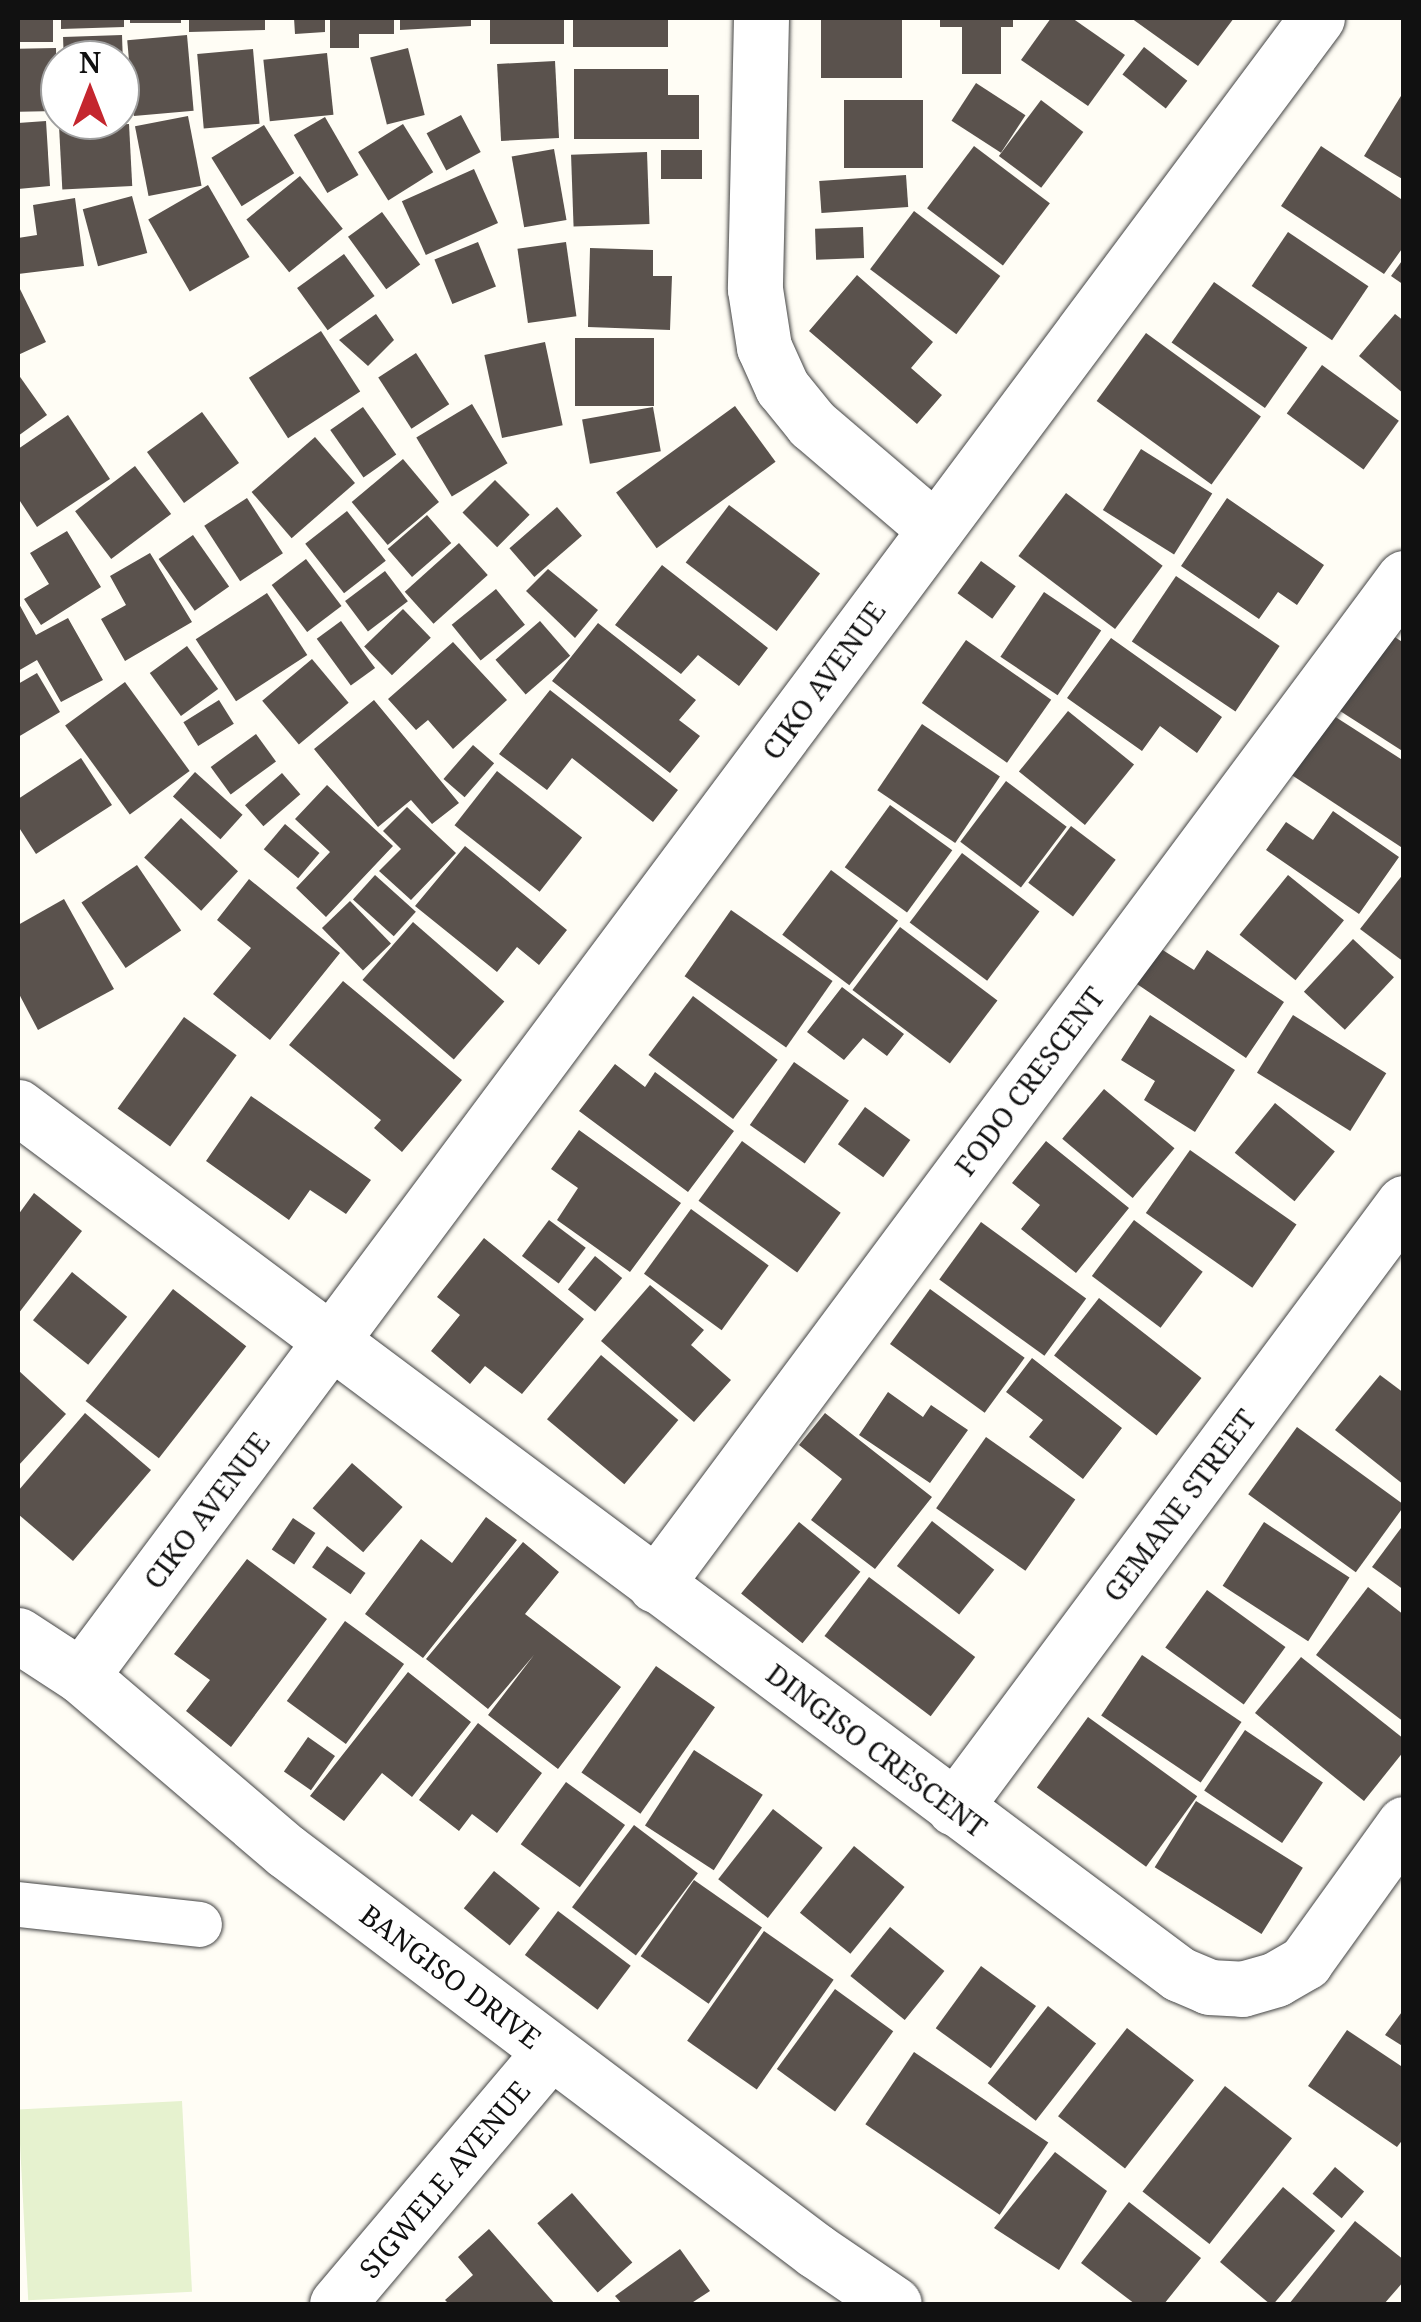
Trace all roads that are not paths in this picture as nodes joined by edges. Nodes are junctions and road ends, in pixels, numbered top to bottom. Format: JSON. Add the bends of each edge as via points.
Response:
{"nodes":[{"id":1,"x":761,"y":18,"type":"edge"},
{"id":2,"x":1317,"y":18,"type":"edge"},
{"id":3,"x":934,"y":530,"type":"junction"},
{"id":4,"x":1404,"y":578,"type":"edge"},
{"id":5,"x":18,"y":1107,"type":"edge"},
{"id":6,"x":1404,"y":1203,"type":"edge"},
{"id":7,"x":332,"y":1345,"type":"junction"},
{"id":8,"x":656,"y":1585,"type":"junction"},
{"id":9,"x":18,"y":1635,"type":"edge"},
{"id":10,"x":81,"y":1676,"type":"junction"},
{"id":11,"x":954,"y":1808,"type":"junction"},
{"id":12,"x":1404,"y":1824,"type":"edge"},
{"id":13,"x":18,"y":1904,"type":"edge"},
{"id":14,"x":199,"y":1924,"type":"dead end"},
{"id":15,"x":550,"y":2052,"type":"junction"},
{"id":16,"x":336,"y":2304,"type":"edge"},
{"id":17,"x":894,"y":2304,"type":"edge"}],
"edges":[{"from":1,"to":3,"type":"street","via":[[755,290],[764,347],[782,387],[812,424]]},
{"from":2,"to":3,"type":"street","name":"CIKO AVENUE"},
{"from":3,"to":7,"type":"street","name":"CIKO AVENUE"},
{"from":4,"to":8,"type":"street","name":"FODO CRESCENT"},
{"from":5,"to":7,"type":"street"},
{"from":6,"to":11,"type":"street","name":"GEMANE STREET"},
{"from":7,"to":8,"type":"street","name":"DINGISO CRESCENT"},
{"from":7,"to":10,"type":"street","name":"CIKO AVENUE"},
{"from":8,"to":11,"type":"street","name":"DINGISO CRESCENT"},
{"from":9,"to":10,"type":"street","name":"BANGISO DRIVE"},
{"from":10,"to":15,"type":"street","name":"BANGISO DRIVE","via":[[286,1851]]},
{"from":11,"to":12,"type":"street","name":"DINGISO CRESCENT","via":[[1179,1974],[1242,1989],[1305,1962]]},
{"from":13,"to":14,"type":"lane"},
{"from":15,"to":16,"type":"street","name":"SIGWELE AVENUE"},
{"from":15,"to":17,"type":"street","name":"BANGISO DRIVE"}]}
